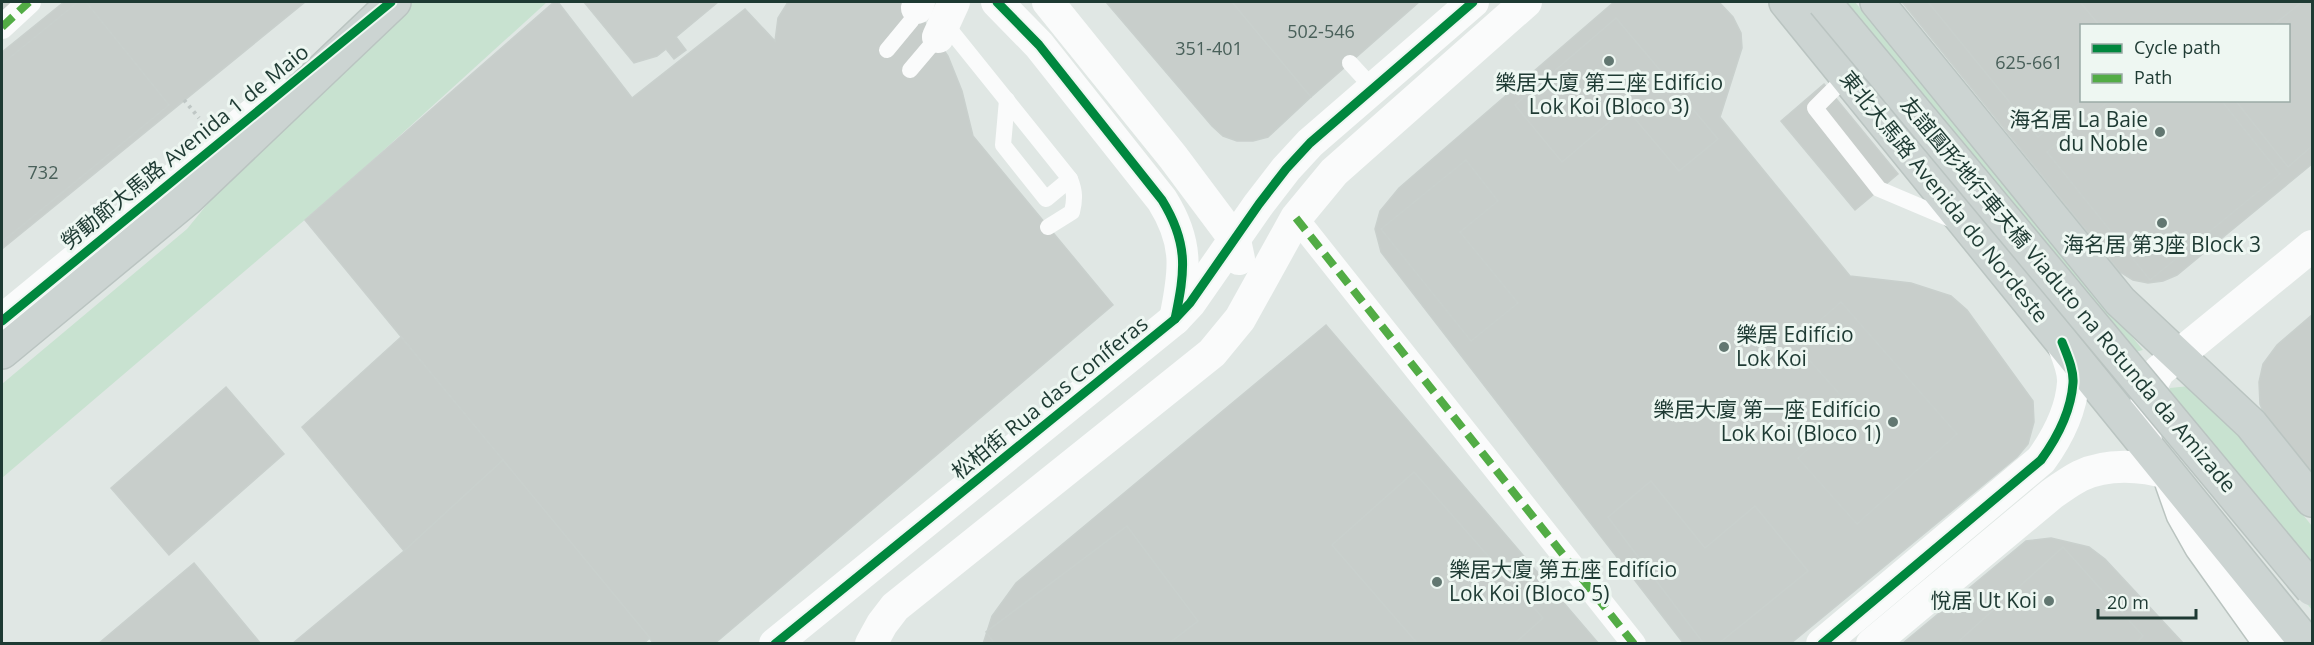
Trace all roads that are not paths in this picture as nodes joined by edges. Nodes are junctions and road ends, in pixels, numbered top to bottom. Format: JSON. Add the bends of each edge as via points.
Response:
{"nodes":[{"id":1,"x":28,"y":2,"type":"edge"},
{"id":2,"x":393,"y":2,"type":"edge"},
{"id":3,"x":997,"y":2,"type":"edge"},
{"id":4,"x":1048,"y":2,"type":"edge"},
{"id":5,"x":1473,"y":2,"type":"edge"},
{"id":6,"x":1526,"y":2,"type":"edge"},
{"id":7,"x":1786,"y":2,"type":"edge"},
{"id":8,"x":1824,"y":2,"type":"edge"},
{"id":9,"x":1877,"y":2,"type":"edge"},
{"id":10,"x":933,"y":12,"type":"edge"},
{"id":11,"x":2,"y":27,"type":"edge"},
{"id":12,"x":887,"y":50,"type":"dead end"},
{"id":13,"x":1350,"y":63,"type":"dead end"},
{"id":14,"x":910,"y":70,"type":"dead end"},
{"id":15,"x":1847,"y":76,"type":"junction"},
{"id":16,"x":1373,"y":88,"type":"junction"},
{"id":17,"x":1007,"y":100,"type":"junction"},
{"id":18,"x":1070,"y":178,"type":"junction"},
{"id":19,"x":1296,"y":218,"type":"junction"},
{"id":20,"x":1048,"y":227,"type":"dead end"},
{"id":21,"x":1969,"y":227,"type":"junction"},
{"id":22,"x":1235,"y":240,"type":"junction"},
{"id":23,"x":2313,"y":246,"type":"edge"},
{"id":24,"x":2120,"y":301,"type":"junction"},
{"id":25,"x":2235,"y":309,"type":"junction"},
{"id":26,"x":1175,"y":320,"type":"junction"},
{"id":27,"x":1240,"y":320,"type":"junction"},
{"id":28,"x":2,"y":321,"type":"edge"},
{"id":29,"x":2062,"y":342,"type":"junction"},
{"id":30,"x":2,"y":352,"type":"edge"},
{"id":31,"x":2178,"y":356,"type":"junction"},
{"id":32,"x":2146,"y":446,"type":"junction"},
{"id":33,"x":2169,"y":474,"type":"junction"},
{"id":34,"x":2313,"y":500,"type":"edge"},
{"id":35,"x":2313,"y":589,"type":"edge"},
{"id":36,"x":775,"y":644,"type":"edge"},
{"id":37,"x":871,"y":644,"type":"edge"},
{"id":38,"x":1634,"y":644,"type":"edge"},
{"id":39,"x":1822,"y":644,"type":"edge"},
{"id":40,"x":1872,"y":644,"type":"edge"},
{"id":41,"x":2271,"y":644,"type":"edge"},
{"id":42,"x":2307,"y":644,"type":"edge"}],
"edges":[{"from":1,"to":11,"type":"street"},
{"from":2,"to":28,"type":"street","name":"勞動節大馬路 Avenida 1 de Maio"},
{"from":2,"to":30,"type":"main road","via":[[187,199]]},
{"from":3,"to":26,"type":"street","via":[[1039,45],[1174,219],[1184,263]]},
{"from":4,"to":22,"type":"street"},
{"from":5,"to":16,"type":"street","name":"松柏街 Rua das Coníferas"},
{"from":6,"to":19,"type":"street","via":[[1334,172]]},
{"from":7,"to":15,"type":"main road","name":"東北大馬路 Avenida do Nordeste"},
{"from":8,"to":35,"type":"main road","name":"友誼圓形地行車天橋 Viaduto na Rotunda da Amizade","bridge":true},
{"from":9,"to":24,"type":"main road"},
{"from":10,"to":12,"type":"lane","via":[[911,21]]},
{"from":10,"to":14,"type":"lane"},
{"from":10,"to":17,"type":"lane"},
{"from":13,"to":16,"type":"lane"},
{"from":15,"to":21,"type":"main road","name":"東北大馬路 Avenida do Nordeste"},
{"from":15,"to":21,"type":"lane","via":[[1815,108],[1880,189]]},
{"from":16,"to":22,"type":"street","name":"松柏街 Rua das Coníferas","via":[[1286,169]]},
{"from":17,"to":18,"type":"lane"},
{"from":17,"to":18,"type":"lane","via":[[1003,145],[1046,199]]},
{"from":18,"to":20,"type":"lane","via":[[1074,189],[1072,212]]},
{"from":19,"to":27,"type":"street"},
{"from":19,"to":38,"type":"street"},
{"from":21,"to":29,"type":"main road","name":"東北大馬路 Avenida do Nordeste"},
{"from":22,"to":26,"type":"street","name":"松柏街 Rua das Coníferas"},
{"from":22,"to":27,"type":"street","via":[[1243,291]]},
{"from":23,"to":25,"type":"street"},
{"from":24,"to":25,"type":"street","via":[[2143,318],[2169,326],[2197,326]]},
{"from":24,"to":31,"type":"main road"},
{"from":25,"to":31,"type":"street"},
{"from":26,"to":36,"type":"street","name":"松柏街 Rua das Coníferas"},
{"from":27,"to":37,"type":"street","via":[[1212,353],[895,607]]},
{"from":29,"to":32,"type":"main road","name":"東北大馬路 Avenida do Nordeste"},
{"from":29,"to":39,"type":"street","via":[[2073,382],[2062,427],[2041,460]]},
{"from":31,"to":32,"type":"street","via":[[2159,371],[2147,397],[2143,424]]},
{"from":31,"to":34,"type":"main road","via":[[2251,424]]},
{"from":32,"to":33,"type":"main road","name":"東北大馬路 Avenida do Nordeste"},
{"from":33,"to":40,"type":"street","via":[[2120,466],[2081,475],[2029,512]]},
{"from":33,"to":41,"type":"street","via":[[2200,546]]},
{"from":33,"to":42,"type":"main road","name":"東北大馬路 Avenida do Nordeste"}]}
